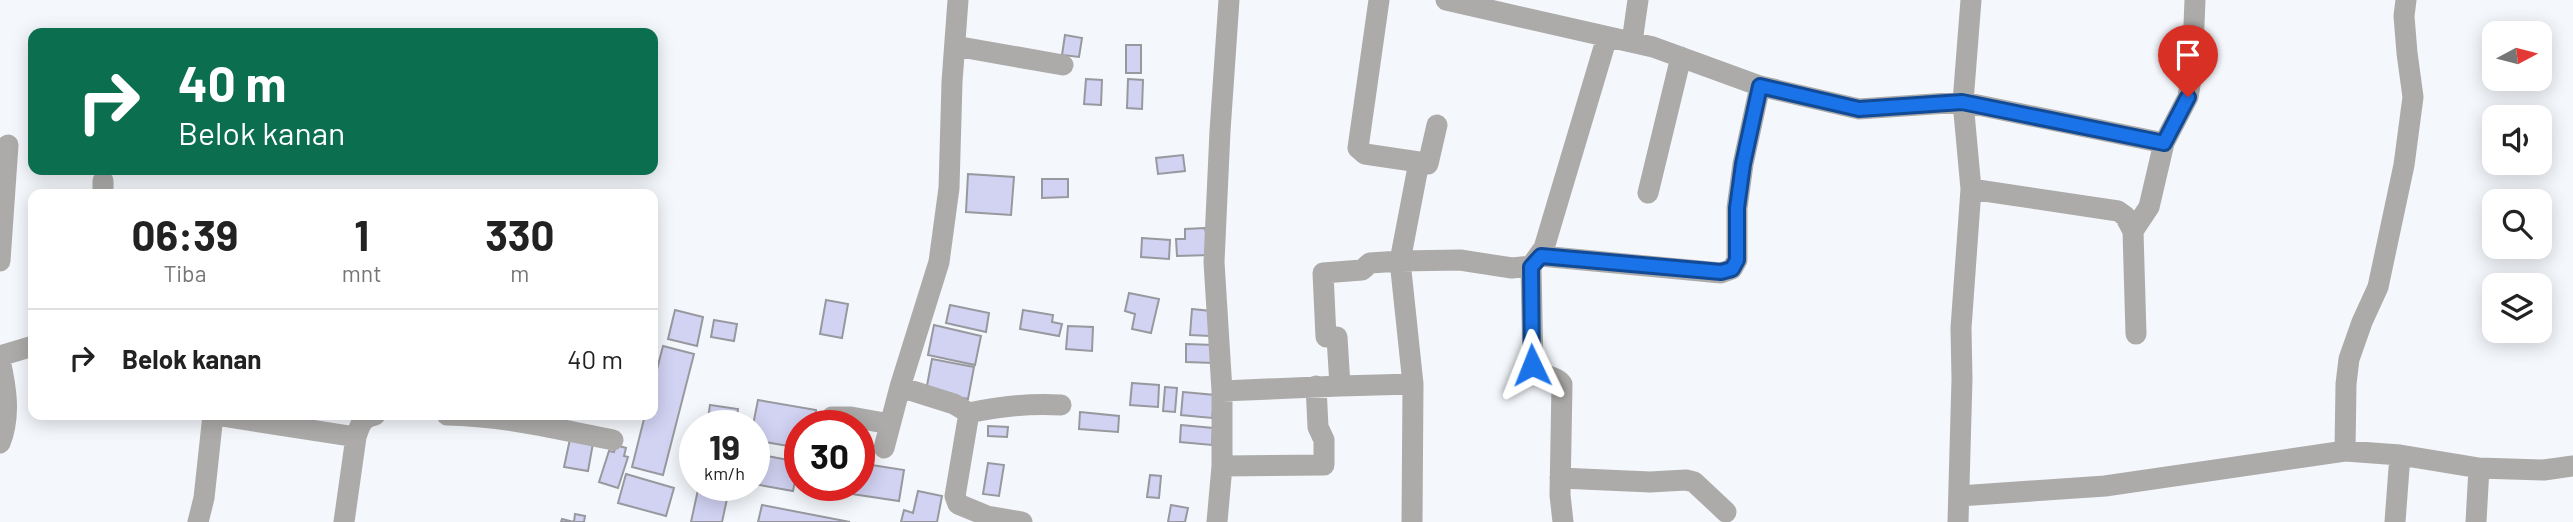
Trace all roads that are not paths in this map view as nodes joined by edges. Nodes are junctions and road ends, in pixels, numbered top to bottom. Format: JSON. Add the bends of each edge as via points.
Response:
{"nodes":[{"id":1,"x":958,"y":0,"type":"edge"},
{"id":2,"x":1229,"y":0,"type":"edge"},
{"id":3,"x":1379,"y":0,"type":"edge"},
{"id":4,"x":1446,"y":0,"type":"edge"},
{"id":5,"x":1638,"y":0,"type":"edge"},
{"id":6,"x":1971,"y":0,"type":"edge"},
{"id":7,"x":2195,"y":0,"type":"edge"},
{"id":8,"x":2406,"y":0,"type":"edge"},
{"id":9,"x":1607,"y":37,"type":"junction"},
{"id":10,"x":1632,"y":42,"type":"junction"},
{"id":11,"x":955,"y":46,"type":"junction"},
{"id":12,"x":1681,"y":57,"type":"junction"},
{"id":13,"x":1063,"y":65,"type":"dead end"},
{"id":14,"x":1760,"y":86,"type":"junction"},
{"id":15,"x":1962,"y":102,"type":"junction"},
{"id":16,"x":1437,"y":125,"type":"dead end"},
{"id":17,"x":2164,"y":143,"type":"junction"},
{"id":18,"x":8,"y":145,"type":"dead end"},
{"id":19,"x":1419,"y":162,"type":"junction"},
{"id":20,"x":1970,"y":189,"type":"junction"},
{"id":21,"x":1648,"y":193,"type":"dead end"},
{"id":22,"x":2133,"y":231,"type":"junction"},
{"id":23,"x":0,"y":261,"type":"edge"},
{"id":24,"x":1400,"y":261,"type":"junction"},
{"id":25,"x":1536,"y":261,"type":"junction"},
{"id":26,"x":2136,"y":334,"type":"dead end"},
{"id":27,"x":28,"y":348,"type":"edge"},
{"id":28,"x":0,"y":358,"type":"edge"},
{"id":29,"x":1413,"y":384,"type":"junction"},
{"id":30,"x":1316,"y":386,"type":"junction"},
{"id":31,"x":1340,"y":386,"type":"junction"},
{"id":32,"x":900,"y":387,"type":"junction"},
{"id":33,"x":1222,"y":391,"type":"junction"},
{"id":34,"x":1062,"y":405,"type":"dead end"},
{"id":35,"x":969,"y":414,"type":"junction"},
{"id":36,"x":213,"y":420,"type":"edge"},
{"id":37,"x":248,"y":420,"type":"edge"},
{"id":38,"x":364,"y":420,"type":"edge"},
{"id":39,"x":517,"y":420,"type":"edge"},
{"id":40,"x":875,"y":422,"type":"edge"},
{"id":41,"x":890,"y":424,"type":"junction"},
{"id":42,"x":356,"y":436,"type":"junction"},
{"id":43,"x":613,"y":440,"type":"dead end"},
{"id":44,"x":0,"y":443,"type":"edge"},
{"id":45,"x":884,"y":448,"type":"dead end"},
{"id":46,"x":2345,"y":451,"type":"junction"},
{"id":47,"x":2400,"y":455,"type":"junction"},
{"id":48,"x":1222,"y":466,"type":"junction"},
{"id":49,"x":2573,"y":466,"type":"edge"},
{"id":50,"x":2479,"y":468,"type":"junction"},
{"id":51,"x":1560,"y":478,"type":"junction"},
{"id":52,"x":1959,"y":495,"type":"junction"},
{"id":53,"x":1726,"y":512,"type":"dead end"},
{"id":54,"x":198,"y":522,"type":"edge"},
{"id":55,"x":344,"y":522,"type":"edge"},
{"id":56,"x":1022,"y":522,"type":"edge"},
{"id":57,"x":1216,"y":522,"type":"edge"},
{"id":58,"x":1412,"y":522,"type":"edge"},
{"id":59,"x":1563,"y":522,"type":"edge"},
{"id":60,"x":1958,"y":522,"type":"edge"},
{"id":61,"x":2395,"y":522,"type":"edge"},
{"id":62,"x":2476,"y":522,"type":"edge"}],
"edges":[{"from":1,"to":11,"type":"street"},
{"from":2,"to":33,"type":"street","via":[[1214,262]]},
{"from":3,"to":19,"type":"street","via":[[1358,148],[1365,154]]},
{"from":4,"to":9,"type":"street"},
{"from":5,"to":10,"type":"street"},
{"from":6,"to":15,"type":"street"},
{"from":7,"to":17,"type":"street","via":[[2188,97]]},
{"from":8,"to":46,"type":"street","via":[[2413,97],[2404,165],[2378,287],[2349,359]]},
{"from":9,"to":10,"type":"street"},
{"from":9,"to":25,"type":"street"},
{"from":10,"to":12,"type":"street"},
{"from":11,"to":13,"type":"street"},
{"from":11,"to":32,"type":"street","via":[[949,188],[939,262]]},
{"from":12,"to":14,"type":"street"},
{"from":12,"to":21,"type":"street"},
{"from":14,"to":15,"type":"street","via":[[1859,109]]},
{"from":14,"to":25,"type":"street","via":[[1743,164],[1737,260],[1732,269]]},
{"from":15,"to":17,"type":"street"},
{"from":15,"to":20,"type":"street"},
{"from":16,"to":19,"type":"street","via":[[1428,164]]},
{"from":17,"to":22,"type":"street","via":[[2149,207]]},
{"from":18,"to":23,"type":"street"},
{"from":19,"to":24,"type":"street"},
{"from":20,"to":22,"type":"street","via":[[2118,211]]},
{"from":20,"to":52,"type":"street","via":[[1961,328]]},
{"from":22,"to":26,"type":"street"},
{"from":24,"to":25,"type":"street","via":[[1460,260],[1512,268]]},
{"from":24,"to":29,"type":"street"},
{"from":24,"to":31,"type":"street","via":[[1323,273],[1326,337],[1337,337]]},
{"from":25,"to":51,"type":"street","via":[[1533,368],[1562,384]]},
{"from":27,"to":28,"type":"street"},
{"from":28,"to":44,"type":"street","via":[[7,389]]},
{"from":29,"to":31,"type":"street"},
{"from":29,"to":58,"type":"street"},
{"from":30,"to":31,"type":"street"},
{"from":30,"to":33,"type":"street"},
{"from":30,"to":48,"type":"street","via":[[1324,465]]},
{"from":32,"to":35,"type":"street","via":[[954,404]]},
{"from":32,"to":41,"type":"street"},
{"from":33,"to":48,"type":"street"},
{"from":34,"to":35,"type":"street","via":[[1018,404]]},
{"from":35,"to":56,"type":"street","via":[[955,496],[958,504],[987,516]]},
{"from":36,"to":54,"type":"street"},
{"from":37,"to":42,"type":"street"},
{"from":38,"to":42,"type":"street"},
{"from":39,"to":43,"type":"street"},
{"from":40,"to":41,"type":"street"},
{"from":41,"to":45,"type":"street"},
{"from":42,"to":55,"type":"street"},
{"from":46,"to":47,"type":"street"},
{"from":46,"to":52,"type":"street","via":[[2105,486]]},
{"from":47,"to":50,"type":"street"},
{"from":47,"to":61,"type":"street"},
{"from":48,"to":57,"type":"street"},
{"from":49,"to":50,"type":"street"},
{"from":50,"to":62,"type":"street"},
{"from":51,"to":53,"type":"street","via":[[1686,480]]},
{"from":51,"to":59,"type":"street"},
{"from":52,"to":60,"type":"street"}]}
